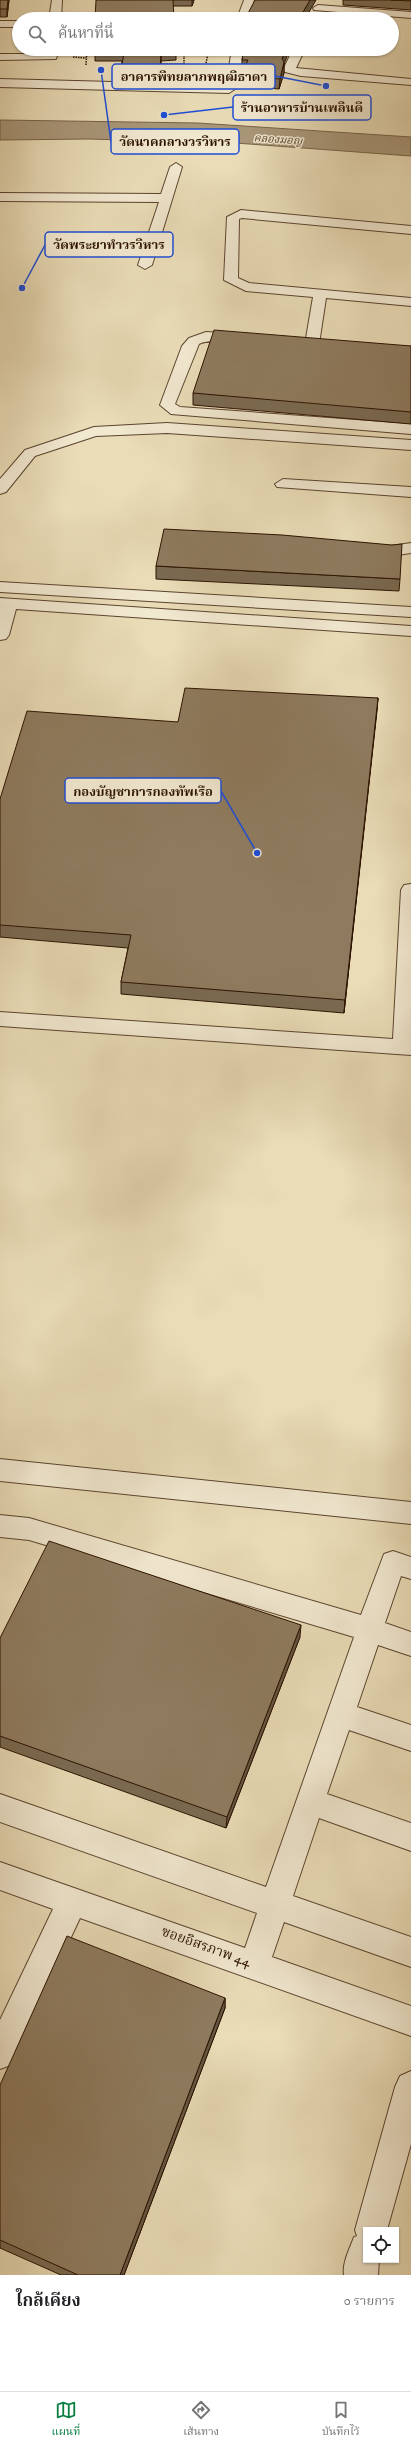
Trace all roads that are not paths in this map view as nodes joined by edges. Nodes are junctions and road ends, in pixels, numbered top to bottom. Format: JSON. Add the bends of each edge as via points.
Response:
{"nodes":[{"id":1,"x":57,"y":0,"type":"edge"},
{"id":2,"x":249,"y":0,"type":"edge"},
{"id":3,"x":319,"y":4,"type":"edge"},
{"id":4,"x":56,"y":12,"type":"edge"},
{"id":5,"x":245,"y":12,"type":"edge"},
{"id":6,"x":393,"y":12,"type":"edge"},
{"id":7,"x":399,"y":13,"type":"edge"},
{"id":8,"x":411,"y":14,"type":"edge"},
{"id":9,"x":0,"y":24,"type":"edge"},
{"id":10,"x":12,"y":24,"type":"edge"},
{"id":11,"x":52,"y":56,"type":"edge"},
{"id":12,"x":237,"y":56,"type":"edge"},
{"id":13,"x":296,"y":56,"type":"edge"},
{"id":14,"x":0,"y":57,"type":"edge"},
{"id":15,"x":411,"y":82,"type":"edge"},
{"id":16,"x":0,"y":83,"type":"edge"},
{"id":17,"x":176,"y":167,"type":"dead end"},
{"id":18,"x":0,"y":197,"type":"edge"},
{"id":19,"x":166,"y":198,"type":"junction"},
{"id":20,"x":411,"y":230,"type":"edge"},
{"id":21,"x":145,"y":265,"type":"dead end"},
{"id":22,"x":320,"y":294,"type":"junction"},
{"id":23,"x":411,"y":302,"type":"edge"},
{"id":24,"x":258,"y":339,"type":"edge"},
{"id":25,"x":296,"y":342,"type":"edge"},
{"id":26,"x":411,"y":429,"type":"edge"},
{"id":27,"x":411,"y":445,"type":"edge"},
{"id":28,"x":283,"y":484,"type":"dead end"},
{"id":29,"x":0,"y":489,"type":"edge"},
{"id":30,"x":411,"y":492,"type":"edge"},
{"id":31,"x":361,"y":548,"type":"edge"},
{"id":32,"x":411,"y":548,"type":"edge"},
{"id":33,"x":0,"y":587,"type":"edge"},
{"id":34,"x":5,"y":603,"type":"edge"},
{"id":35,"x":411,"y":612,"type":"edge"},
{"id":36,"x":411,"y":631,"type":"edge"},
{"id":37,"x":0,"y":635,"type":"edge"},
{"id":38,"x":411,"y":890,"type":"edge"},
{"id":39,"x":0,"y":1019,"type":"edge"},
{"id":40,"x":407,"y":1048,"type":"edge"},
{"id":41,"x":0,"y":1470,"type":"edge"},
{"id":42,"x":411,"y":1513,"type":"edge"},
{"id":43,"x":0,"y":1526,"type":"edge"},
{"id":44,"x":411,"y":1568,"type":"edge"},
{"id":45,"x":370,"y":1630,"type":"junction"},
{"id":46,"x":411,"y":1644,"type":"edge"},
{"id":47,"x":340,"y":1714,"type":"junction"},
{"id":48,"x":411,"y":1738,"type":"edge"},
{"id":49,"x":310,"y":1801,"type":"junction"},
{"id":50,"x":0,"y":1808,"type":"edge"},
{"id":51,"x":411,"y":1837,"type":"edge"},
{"id":52,"x":0,"y":1876,"type":"edge"},
{"id":53,"x":73,"y":1900,"type":"junction"},
{"id":54,"x":274,"y":1905,"type":"junction"},
{"id":55,"x":411,"y":1952,"type":"edge"},
{"id":56,"x":254,"y":1965,"type":"junction"},
{"id":57,"x":411,"y":2021,"type":"edge"},
{"id":58,"x":0,"y":2054,"type":"edge"},
{"id":59,"x":411,"y":2087,"type":"edge"},
{"id":60,"x":372,"y":2227,"type":"edge"},
{"id":61,"x":363,"y":2260,"type":"edge"},
{"id":62,"x":361,"y":2275,"type":"edge"}],
"edges":[{"from":1,"to":4,"type":"street"},
{"from":2,"to":5,"type":"street"},
{"from":3,"to":6,"type":"street"},
{"from":7,"to":8,"type":"street"},
{"from":9,"to":10,"type":"street"},
{"from":11,"to":14,"type":"street"},
{"from":12,"to":16,"type":"street","via":[[232,87],[229,89]]},
{"from":13,"to":15,"type":"street","via":[[289,70]]},
{"from":17,"to":19,"type":"street"},
{"from":18,"to":19,"type":"street"},
{"from":19,"to":21,"type":"street"},
{"from":20,"to":22,"type":"street","via":[[254,214],[233,216],[231,280],[246,287]]},
{"from":22,"to":23,"type":"street"},
{"from":22,"to":25,"type":"street","via":[[318,344]]},
{"from":24,"to":26,"type":"street","via":[[205,335],[195,339],[188,346],[167,405],[169,408],[176,411]]},
{"from":27,"to":29,"type":"street","via":[[167,428],[94,432],[30,453]]},
{"from":28,"to":30,"type":"street"},
{"from":31,"to":32,"type":"street","via":[[391,551]]},
{"from":33,"to":35,"type":"street"},
{"from":34,"to":36,"type":"street"},
{"from":34,"to":37,"type":"street"},
{"from":38,"to":40,"type":"street"},
{"from":39,"to":40,"type":"street"},
{"from":41,"to":42,"type":"street"},
{"from":43,"to":45,"type":"street","via":[[29,1528]]},
{"from":44,"to":45,"type":"street","via":[[393,1562]]},
{"from":45,"to":46,"type":"street"},
{"from":45,"to":47,"type":"street"},
{"from":47,"to":48,"type":"street"},
{"from":47,"to":49,"type":"street"},
{"from":49,"to":51,"type":"street"},
{"from":49,"to":54,"type":"street"},
{"from":50,"to":54,"type":"street"},
{"from":52,"to":53,"type":"street","name":"ซอยอิสรภาพ 44"},
{"from":53,"to":56,"type":"street","name":"ซอยอิสรภาพ 44"},
{"from":53,"to":58,"type":"street"},
{"from":54,"to":55,"type":"street"},
{"from":54,"to":56,"type":"street"},
{"from":56,"to":57,"type":"street","name":"ซอยอิสรภาพ 44"},
{"from":59,"to":60,"type":"street"},
{"from":61,"to":62,"type":"street"}]}
